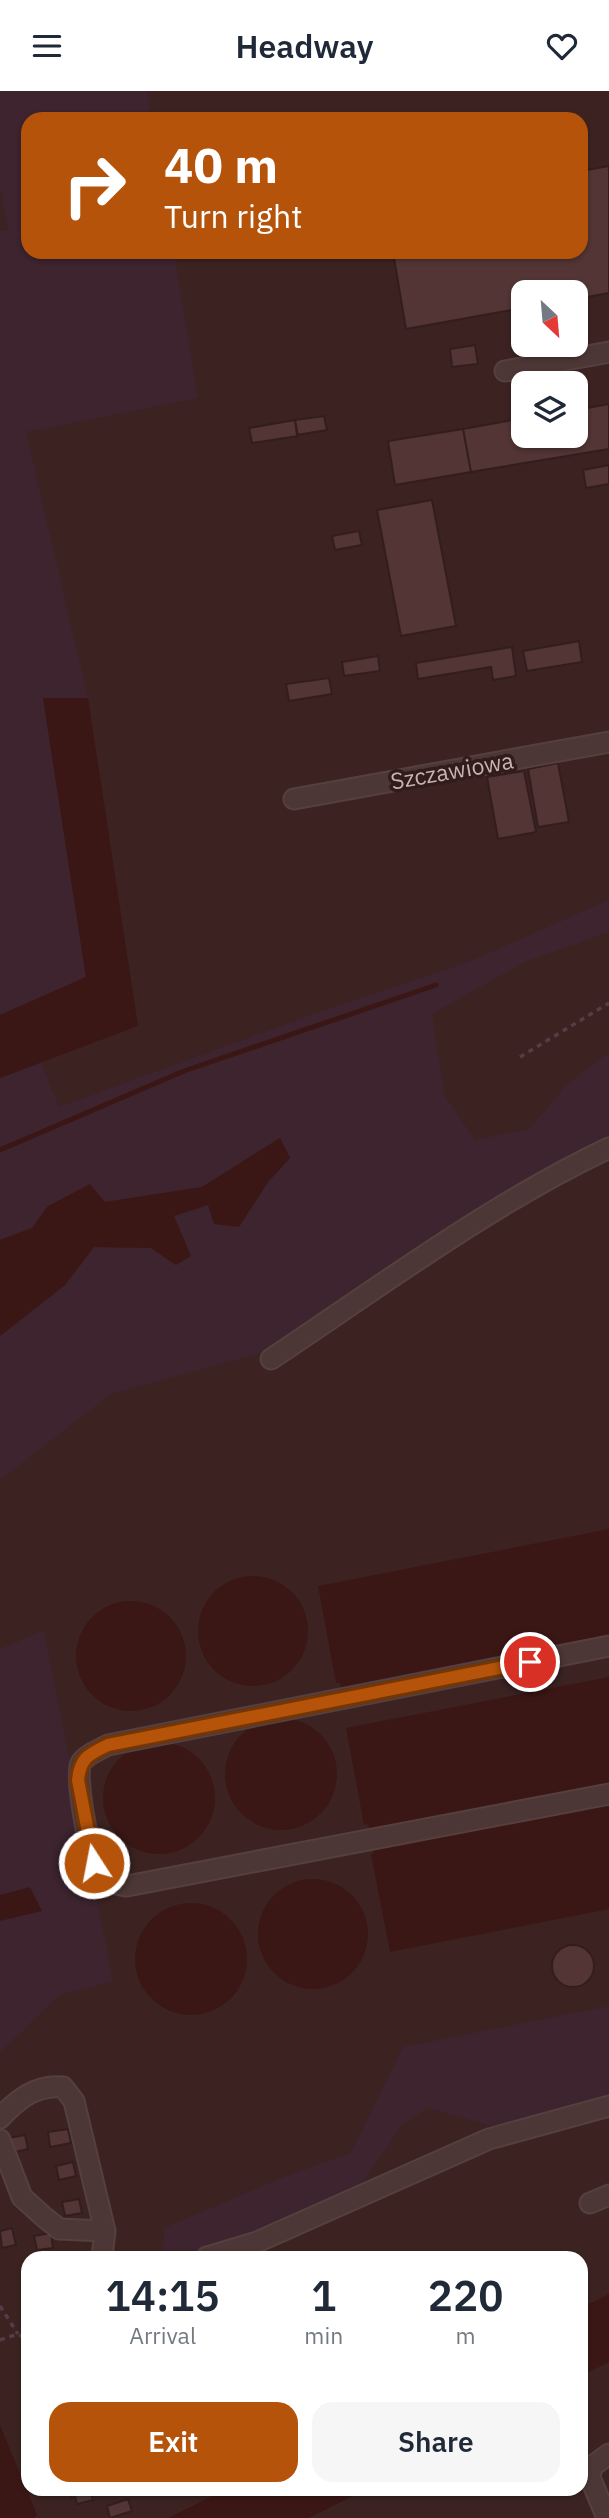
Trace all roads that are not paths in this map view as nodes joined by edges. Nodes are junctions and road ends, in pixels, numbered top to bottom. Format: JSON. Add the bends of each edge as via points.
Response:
{"nodes":[{"id":1,"x":609,"y":352,"type":"edge"},
{"id":2,"x":505,"y":371,"type":"dead end"},
{"id":3,"x":609,"y":742,"type":"edge"},
{"id":4,"x":294,"y":799,"type":"dead end"},
{"id":5,"x":609,"y":1148,"type":"edge"},
{"id":6,"x":271,"y":1359,"type":"dead end"},
{"id":7,"x":609,"y":1646,"type":"edge"},
{"id":8,"x":609,"y":1794,"type":"edge"},
{"id":9,"x":609,"y":2106,"type":"edge"},
{"id":10,"x":0,"y":2118,"type":"edge"},
{"id":11,"x":0,"y":2140,"type":"edge"},
{"id":12,"x":609,"y":2195,"type":"edge"},
{"id":13,"x":590,"y":2203,"type":"dead end"},
{"id":14,"x":105,"y":2231,"type":"junction"},
{"id":15,"x":103,"y":2251,"type":"edge"},
{"id":16,"x":227,"y":2251,"type":"edge"},
{"id":17,"x":609,"y":2455,"type":"edge"},
{"id":18,"x":607,"y":2518,"type":"edge"}],
"edges":[{"from":1,"to":2,"type":"lane"},
{"from":3,"to":4,"type":"lane","name":"Szczawiowa"},
{"from":5,"to":6,"type":"lane","via":[[517,1196]]},
{"from":7,"to":8,"type":"lane","via":[[108,1745],[82,1762],[78,1780],[97,1870],[114,1884],[127,1885]]},
{"from":9,"to":16,"type":"lane","via":[[489,2139],[257,2242]]},
{"from":10,"to":14,"type":"lane","via":[[15,2102],[35,2091],[63,2087],[74,2101]]},
{"from":11,"to":14,"type":"lane","via":[[22,2197],[44,2217],[59,2229]]},
{"from":12,"to":13,"type":"lane"},
{"from":14,"to":15,"type":"lane"},
{"from":17,"to":18,"type":"lane","via":[[594,2465],[589,2475]]}]}
